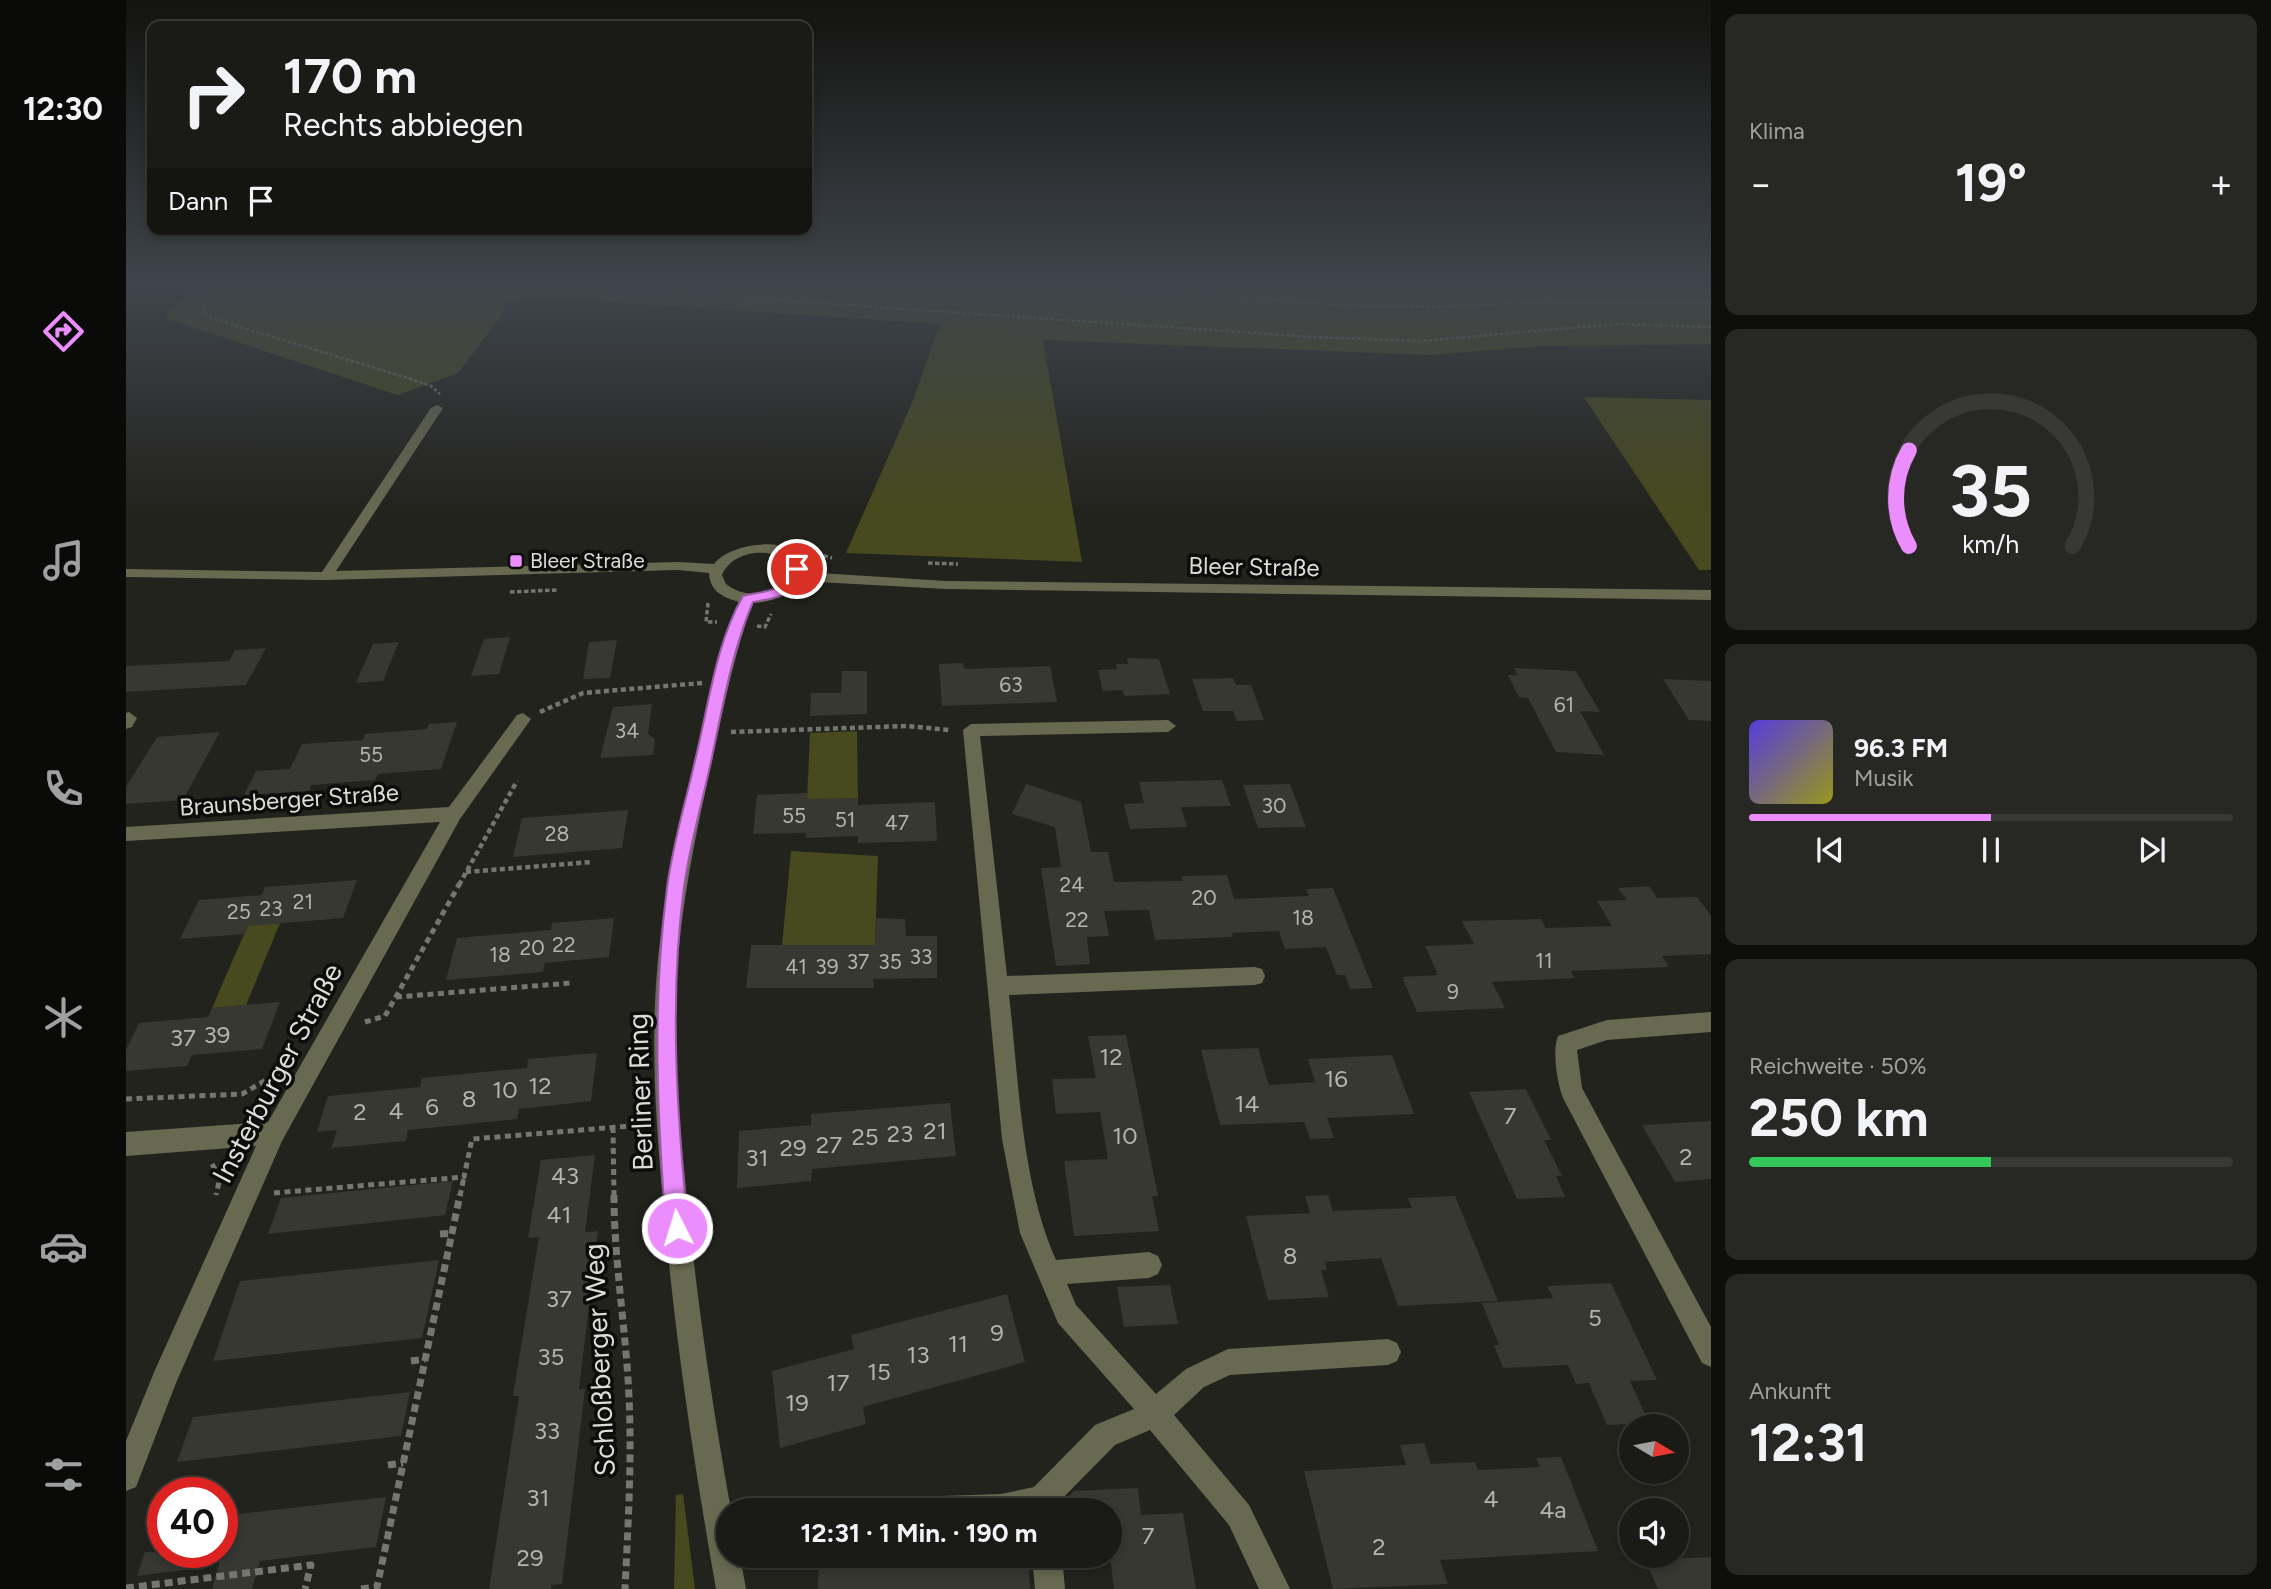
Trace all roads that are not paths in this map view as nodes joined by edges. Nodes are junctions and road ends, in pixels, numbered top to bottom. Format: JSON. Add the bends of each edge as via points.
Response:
{"nodes":[{"id":1,"x":437,"y":408,"type":"road end"},
{"id":2,"x":717,"y":569,"type":"junction"},
{"id":3,"x":126,"y":573,"type":"edge"},
{"id":4,"x":326,"y":576,"type":"junction"},
{"id":5,"x":797,"y":576,"type":"junction"},
{"id":6,"x":1711,"y":595,"type":"edge"},
{"id":7,"x":747,"y":599,"type":"junction"},
{"id":8,"x":523,"y":719,"type":"road end"},
{"id":9,"x":1168,"y":726,"type":"dead end"},
{"id":10,"x":454,"y":814,"type":"junction"},
{"id":11,"x":126,"y":835,"type":"edge"},
{"id":12,"x":1255,"y":976,"type":"dead end"},
{"id":13,"x":998,"y":986,"type":"junction"},
{"id":14,"x":1711,"y":1022,"type":"edge"},
{"id":15,"x":274,"y":1133,"type":"junction"},
{"id":16,"x":126,"y":1144,"type":"edge"},
{"id":17,"x":1149,"y":1265,"type":"dead end"},
{"id":18,"x":1049,"y":1273,"type":"junction"},
{"id":19,"x":1388,"y":1352,"type":"dead end"},
{"id":20,"x":1711,"y":1354,"type":"edge"},
{"id":21,"x":1155,"y":1414,"type":"junction"},
{"id":22,"x":126,"y":1477,"type":"edge"},
{"id":23,"x":1047,"y":1498,"type":"edge"},
{"id":24,"x":1047,"y":1568,"type":"edge"},
{"id":25,"x":731,"y":1589,"type":"edge"},
{"id":26,"x":1050,"y":1589,"type":"edge"},
{"id":27,"x":1275,"y":1589,"type":"edge"}],
"edges":[{"from":1,"to":4,"type":"street"},
{"from":2,"to":4,"type":"street","via":[[678,566]]},
{"from":2,"to":5,"type":"street","via":[[739,552],[772,549],[790,556]]},
{"from":2,"to":7,"type":"street","via":[[716,581],[723,591]]},
{"from":3,"to":4,"type":"street"},
{"from":5,"to":6,"type":"street","name":"Bleer Straße","via":[[946,585]]},
{"from":5,"to":7,"type":"street","via":[[779,593]]},
{"from":7,"to":25,"type":"street","name":"Berliner Ring","via":[[721,682],[676,886],[666,987],[668,1122],[679,1254],[705,1450]]},
{"from":8,"to":10,"type":"street","name":"Insterburger Straße"},
{"from":9,"to":13,"type":"street","via":[[971,730]]},
{"from":10,"to":11,"type":"street","name":"Braunsberger Straße"},
{"from":10,"to":15,"type":"street","name":"Insterburger Straße"},
{"from":12,"to":13,"type":"street"},
{"from":13,"to":18,"type":"street","via":[[1014,1139],[1032,1233]]},
{"from":14,"to":20,"type":"street","via":[[1607,1030],[1566,1043],[1571,1090]]},
{"from":15,"to":16,"type":"street"},
{"from":15,"to":22,"type":"street","name":"Insterburger Straße","via":[[164,1379]]},
{"from":17,"to":18,"type":"street"},
{"from":18,"to":21,"type":"street","via":[[1067,1314]]},
{"from":19,"to":21,"type":"street","via":[[1228,1362],[1195,1378]]},
{"from":21,"to":23,"type":"street","via":[[1105,1435]]},
{"from":21,"to":27,"type":"street","via":[[1239,1515]]},
{"from":24,"to":26,"type":"street"}]}
